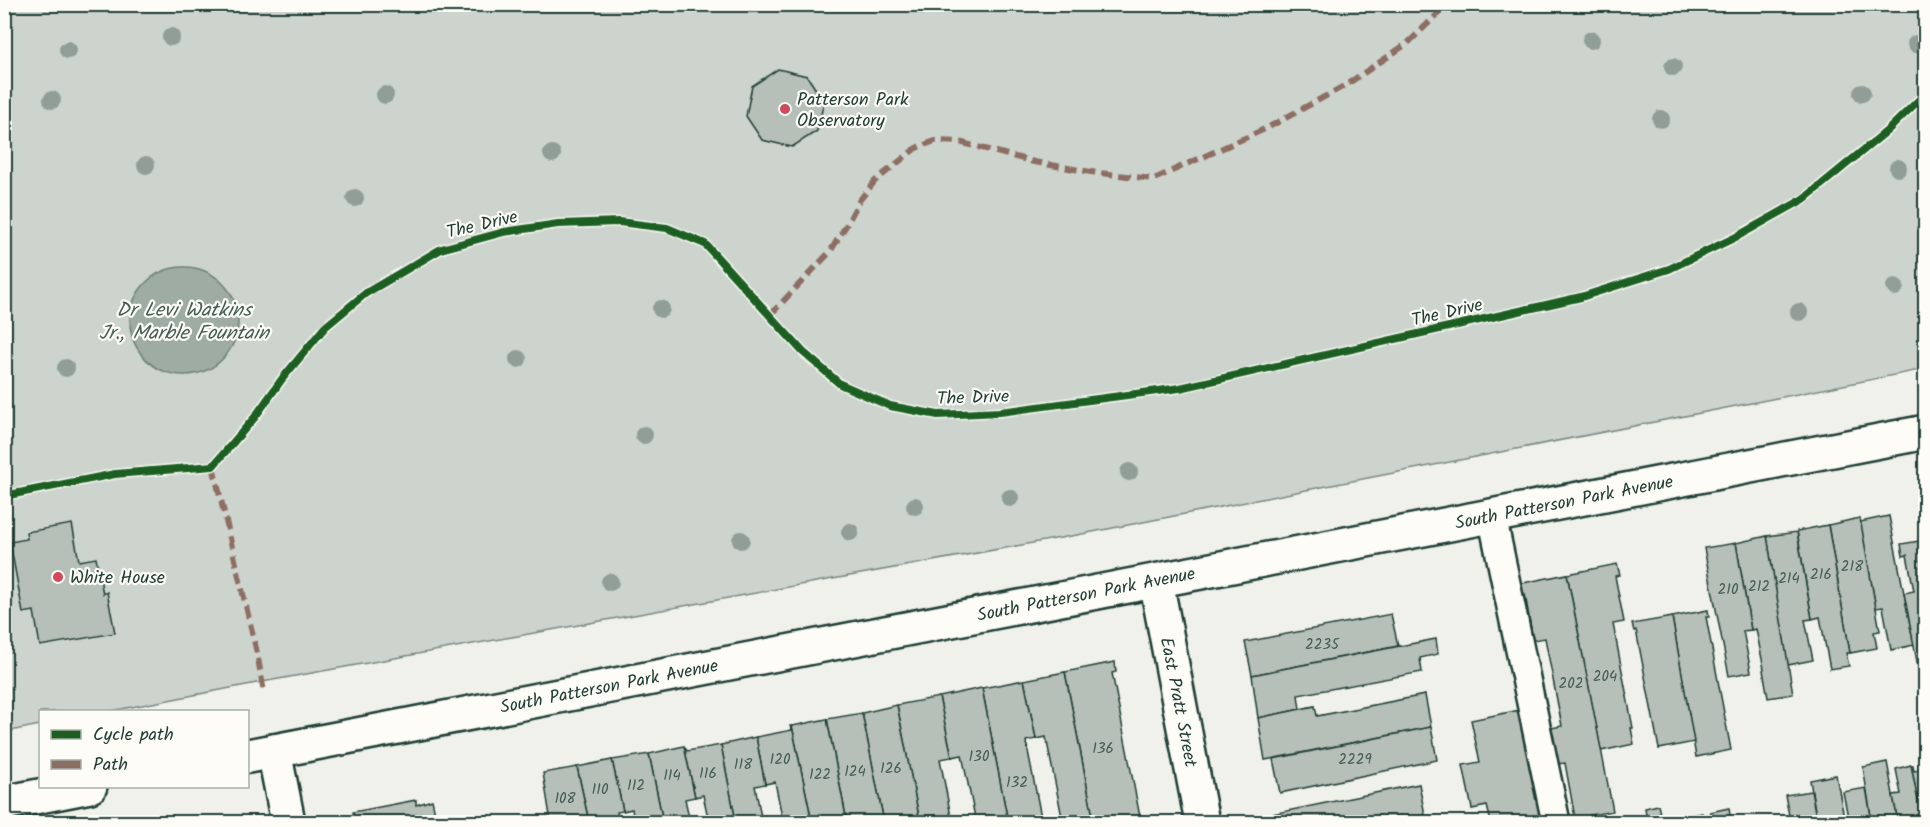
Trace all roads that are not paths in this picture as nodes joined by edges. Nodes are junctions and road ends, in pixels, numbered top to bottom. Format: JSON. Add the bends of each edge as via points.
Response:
{"nodes":[{"id":1,"x":1926,"y":432,"type":"edge"},
{"id":2,"x":1492,"y":516,"type":"junction"},
{"id":3,"x":1156,"y":581,"type":"junction"},
{"id":4,"x":261,"y":753,"type":"edge"},
{"id":5,"x":80,"y":788,"type":"edge"},
{"id":6,"x":4,"y":803,"type":"edge"},
{"id":7,"x":288,"y":822,"type":"edge"},
{"id":8,"x":1202,"y":822,"type":"edge"},
{"id":9,"x":1556,"y":822,"type":"edge"}],
"edges":[{"from":1,"to":2,"type":"street","name":"South Patterson Park Avenue"},
{"from":2,"to":3,"type":"street","name":"South Patterson Park Avenue"},
{"from":2,"to":9,"type":"lane"},
{"from":3,"to":4,"type":"street","name":"South Patterson Park Avenue"},
{"from":3,"to":8,"type":"street","name":"East Pratt Street"},
{"from":4,"to":7,"type":"street"},
{"from":5,"to":6,"type":"street"}]}
